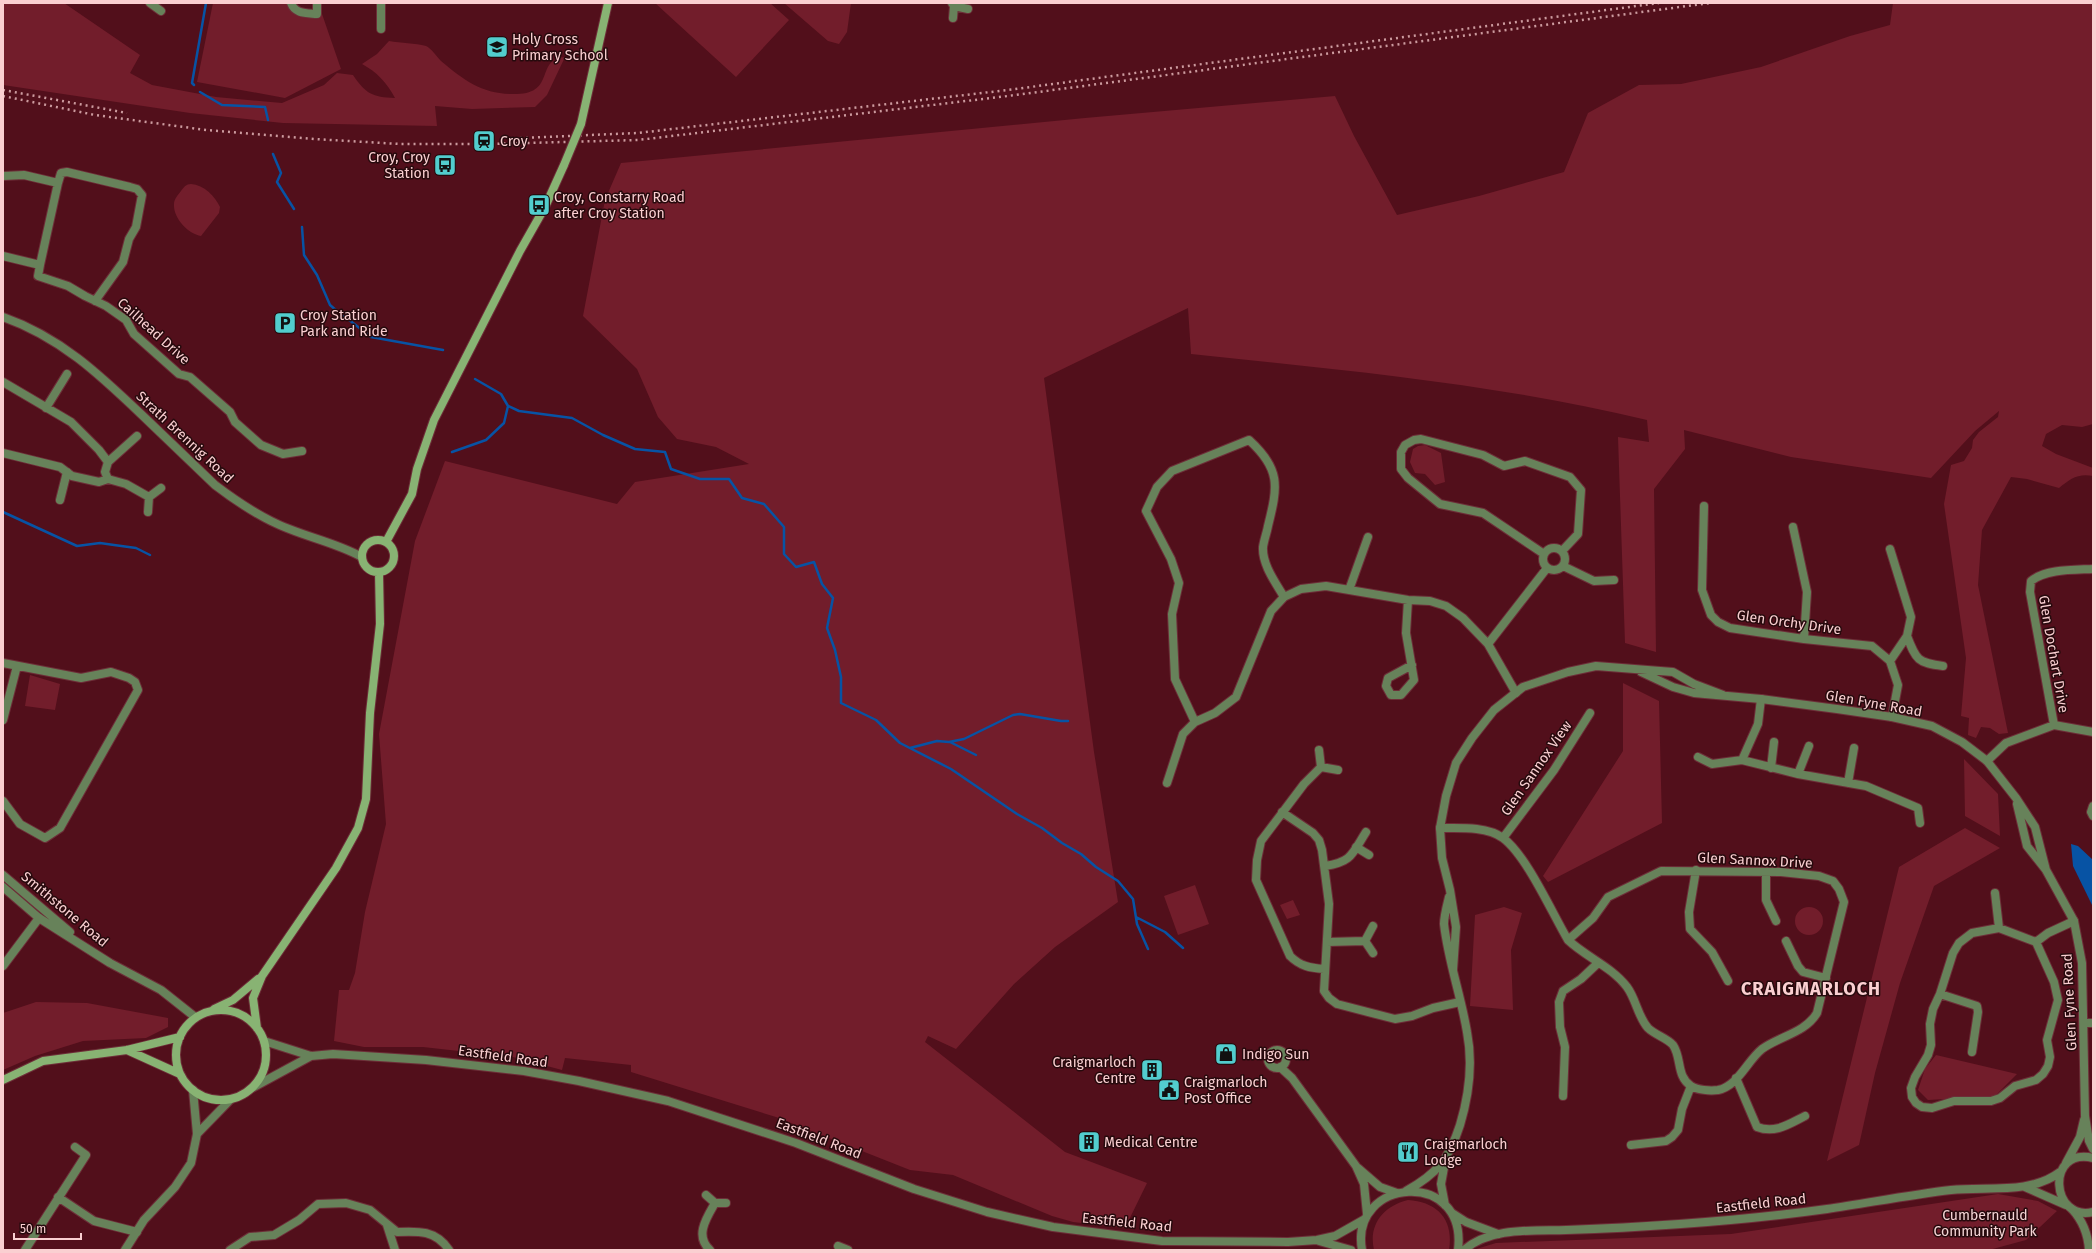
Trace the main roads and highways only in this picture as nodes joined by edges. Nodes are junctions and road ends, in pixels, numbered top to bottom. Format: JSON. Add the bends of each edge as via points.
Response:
{"nodes":[{"id":1,"x":608,"y":3,"type":"edge"},
{"id":2,"x":386,"y":542,"type":"junction"},
{"id":3,"x":379,"y":572,"type":"junction"},
{"id":4,"x":262,"y":976,"type":"junction"},
{"id":5,"x":207,"y":1012,"type":"junction"},
{"id":6,"x":257,"y":1028,"type":"junction"},
{"id":7,"x":180,"y":1037,"type":"junction"},
{"id":8,"x":127,"y":1050,"type":"junction"},
{"id":9,"x":180,"y":1074,"type":"junction"},
{"id":10,"x":3,"y":1080,"type":"edge"}],
"edges":[{"from":1,"to":2,"type":"main road","bridge":true,"via":[[581,124],[544,208],[434,420],[417,469],[412,494]]},
{"from":2,"to":3,"type":"main road","via":[[394,551],[394,561],[389,568]]},
{"from":2,"to":3,"type":"main road","via":[[379,540],[369,543],[363,551],[362,557],[368,569]]},
{"from":3,"to":4,"type":"main road","via":[[380,624],[370,713],[366,799],[358,828],[336,868]]},
{"from":4,"to":5,"type":"main road","via":[[233,1000]]},
{"from":4,"to":6,"type":"main road","via":[[253,998]]},
{"from":5,"to":6,"type":"main road","via":[[228,1011],[242,1015]]},
{"from":5,"to":7,"type":"main road","via":[[194,1017]]},
{"from":6,"to":9,"type":"main road","via":[[264,1041],[266,1063],[260,1078],[244,1094],[231,1099],[208,1098],[193,1090]]},
{"from":7,"to":8,"type":"main road"},
{"from":7,"to":9,"type":"main road","via":[[177,1061]]},
{"from":8,"to":9,"type":"main road"},
{"from":8,"to":10,"type":"main road","via":[[43,1061]]}]}
